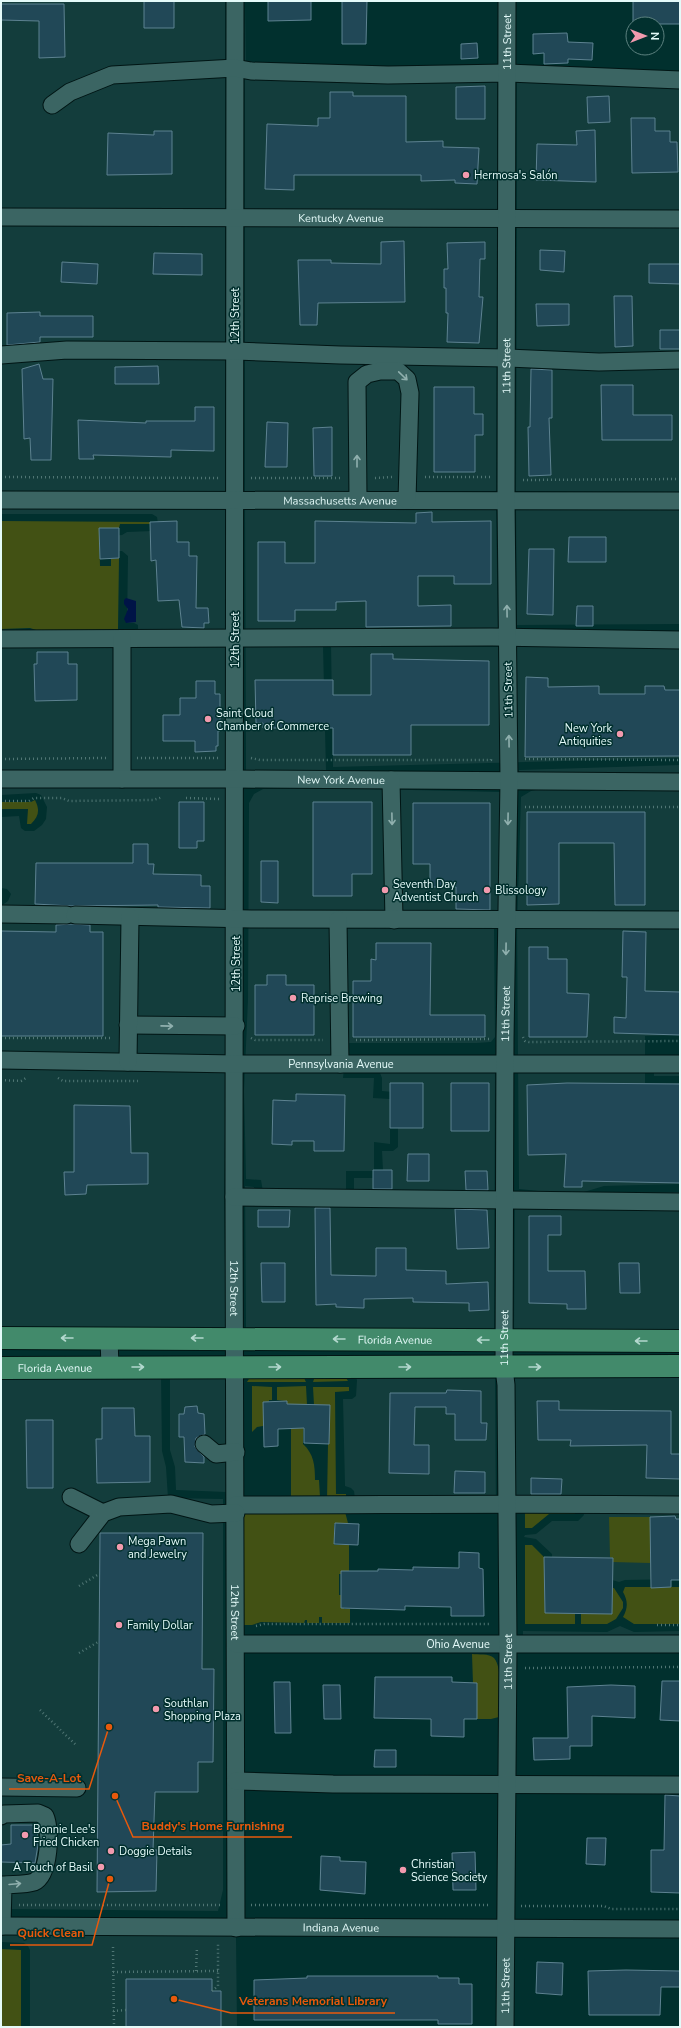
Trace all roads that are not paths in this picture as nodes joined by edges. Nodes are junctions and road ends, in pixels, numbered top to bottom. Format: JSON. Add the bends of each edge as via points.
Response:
{"nodes":[{"id":1,"x":235,"y":1,"type":"edge"},
{"id":2,"x":507,"y":1,"type":"edge"},
{"id":3,"x":235,"y":68,"type":"junction"},
{"id":4,"x":507,"y":73,"type":"junction"},
{"id":5,"x":680,"y":80,"type":"edge"},
{"id":6,"x":52,"y":105,"type":"dead end"},
{"id":7,"x":1,"y":217,"type":"edge"},
{"id":8,"x":235,"y":218,"type":"junction"},
{"id":9,"x":507,"y":219,"type":"junction"},
{"id":10,"x":680,"y":219,"type":"edge"},
{"id":11,"x":235,"y":350,"type":"junction"},
{"id":12,"x":1,"y":355,"type":"edge"},
{"id":13,"x":506,"y":358,"type":"junction"},
{"id":14,"x":680,"y":360,"type":"edge"},
{"id":15,"x":1,"y":500,"type":"edge"},
{"id":16,"x":235,"y":500,"type":"junction"},
{"id":17,"x":358,"y":500,"type":"junction"},
{"id":18,"x":407,"y":500,"type":"junction"},
{"id":19,"x":506,"y":500,"type":"junction"},
{"id":20,"x":680,"y":501,"type":"edge"},
{"id":21,"x":235,"y":638,"type":"junction"},
{"id":22,"x":508,"y":638,"type":"junction"},
{"id":23,"x":1,"y":639,"type":"edge"},
{"id":24,"x":122,"y":639,"type":"junction"},
{"id":25,"x":680,"y":640,"type":"edge"},
{"id":26,"x":1,"y":779,"type":"edge"},
{"id":27,"x":122,"y":779,"type":"junction"},
{"id":28,"x":236,"y":779,"type":"junction"},
{"id":29,"x":392,"y":780,"type":"junction"},
{"id":30,"x":509,"y":780,"type":"junction"},
{"id":31,"x":680,"y":782,"type":"edge"},
{"id":32,"x":1,"y":914,"type":"edge"},
{"id":33,"x":130,"y":917,"type":"junction"},
{"id":34,"x":236,"y":919,"type":"junction"},
{"id":35,"x":338,"y":920,"type":"junction"},
{"id":36,"x":394,"y":920,"type":"junction"},
{"id":37,"x":680,"y":920,"type":"edge"},
{"id":38,"x":507,"y":921,"type":"junction"},
{"id":39,"x":236,"y":1026,"type":"junction"},
{"id":40,"x":128,"y":1032,"type":"junction"},
{"id":41,"x":1,"y":1060,"type":"edge"},
{"id":42,"x":128,"y":1062,"type":"junction"},
{"id":43,"x":236,"y":1064,"type":"junction"},
{"id":44,"x":340,"y":1064,"type":"junction"},
{"id":45,"x":505,"y":1064,"type":"junction"},
{"id":46,"x":680,"y":1064,"type":"edge"},
{"id":47,"x":234,"y":1197,"type":"junction"},
{"id":48,"x":505,"y":1200,"type":"junction"},
{"id":49,"x":680,"y":1202,"type":"edge"},
{"id":50,"x":1,"y":1338,"type":"edge"},
{"id":51,"x":109,"y":1338,"type":"junction"},
{"id":52,"x":236,"y":1338,"type":"junction"},
{"id":53,"x":504,"y":1340,"type":"junction"},
{"id":54,"x":680,"y":1341,"type":"edge"},
{"id":55,"x":680,"y":1366,"type":"edge"},
{"id":56,"x":110,"y":1367,"type":"junction"},
{"id":57,"x":236,"y":1367,"type":"junction"},
{"id":58,"x":1,"y":1368,"type":"edge"},
{"id":59,"x":504,"y":1368,"type":"junction"},
{"id":60,"x":204,"y":1444,"type":"dead end"},
{"id":61,"x":236,"y":1452,"type":"junction"},
{"id":62,"x":71,"y":1497,"type":"dead end"},
{"id":63,"x":506,"y":1503,"type":"junction"},
{"id":64,"x":680,"y":1505,"type":"edge"},
{"id":65,"x":236,"y":1509,"type":"junction"},
{"id":66,"x":104,"y":1513,"type":"junction"},
{"id":67,"x":78,"y":1544,"type":"dead end"},
{"id":68,"x":236,"y":1644,"type":"junction"},
{"id":69,"x":508,"y":1644,"type":"junction"},
{"id":70,"x":680,"y":1644,"type":"edge"},
{"id":71,"x":236,"y":1781,"type":"junction"},
{"id":72,"x":507,"y":1783,"type":"junction"},
{"id":73,"x":680,"y":1785,"type":"edge"},
{"id":74,"x":1,"y":1787,"type":"edge"},
{"id":75,"x":77,"y":1788,"type":"dead end"},
{"id":76,"x":1,"y":1816,"type":"edge"},
{"id":77,"x":1,"y":1926,"type":"edge"},
{"id":78,"x":236,"y":1928,"type":"junction"},
{"id":79,"x":506,"y":1928,"type":"junction"},
{"id":80,"x":680,"y":1929,"type":"edge"},
{"id":81,"x":505,"y":2027,"type":"edge"}],
"edges":[{"from":1,"to":3,"type":"street","name":"12th Street"},
{"from":2,"to":4,"type":"street","name":"11th Street"},
{"from":3,"to":4,"type":"street","via":[[251,71],[388,75]]},
{"from":3,"to":6,"type":"street","via":[[112,75],[70,92]]},
{"from":3,"to":8,"type":"street","name":"12th Street"},
{"from":4,"to":5,"type":"street"},
{"from":4,"to":9,"type":"street","name":"11th Street"},
{"from":7,"to":8,"type":"street","name":"Kentucky Avenue"},
{"from":8,"to":9,"type":"street","name":"Kentucky Avenue"},
{"from":8,"to":11,"type":"street","name":"12th Street"},
{"from":9,"to":10,"type":"street","name":"Kentucky Avenue"},
{"from":9,"to":13,"type":"street","name":"11th Street"},
{"from":11,"to":12,"type":"street","via":[[67,350]]},
{"from":11,"to":13,"type":"street"},
{"from":11,"to":16,"type":"street","name":"12th Street"},
{"from":13,"to":14,"type":"street","via":[[599,362]]},
{"from":13,"to":19,"type":"street","name":"11th Street"},
{"from":15,"to":16,"type":"street","name":"Massachusetts Avenue"},
{"from":16,"to":17,"type":"street","name":"Massachusetts Avenue"},
{"from":16,"to":21,"type":"street","name":"12th Street"},
{"from":17,"to":18,"type":"street","name":"Massachusetts Avenue"},
{"from":17,"to":18,"type":"street","one_way":true,"via":[[357,382],[367,374],[380,371],[398,371],[407,379],[410,393]]},
{"from":18,"to":19,"type":"street","name":"Massachusetts Avenue"},
{"from":19,"to":20,"type":"street","name":"Massachusetts Avenue"},
{"from":22,"to":19,"type":"street","name":"11th Street","one_way":true},
{"from":21,"to":22,"type":"street"},
{"from":21,"to":24,"type":"street"},
{"from":21,"to":28,"type":"street","name":"12th Street"},
{"from":22,"to":25,"type":"street"},
{"from":30,"to":22,"type":"street","name":"11th Street","one_way":true},
{"from":23,"to":24,"type":"street"},
{"from":24,"to":27,"type":"street"},
{"from":26,"to":27,"type":"street","name":"New York Avenue"},
{"from":27,"to":28,"type":"street","name":"New York Avenue"},
{"from":28,"to":29,"type":"street","name":"New York Avenue"},
{"from":28,"to":34,"type":"street","name":"12th Street"},
{"from":29,"to":30,"type":"street","name":"New York Avenue"},
{"from":29,"to":36,"type":"street","one_way":true},
{"from":30,"to":31,"type":"street","name":"New York Avenue"},
{"from":30,"to":38,"type":"street","name":"11th Street","one_way":true},
{"from":32,"to":33,"type":"street"},
{"from":33,"to":34,"type":"street"},
{"from":33,"to":40,"type":"street"},
{"from":34,"to":35,"type":"street"},
{"from":34,"to":39,"type":"street","name":"12th Street"},
{"from":35,"to":36,"type":"street"},
{"from":35,"to":44,"type":"street"},
{"from":36,"to":38,"type":"street"},
{"from":37,"to":38,"type":"street"},
{"from":38,"to":45,"type":"street","name":"11th Street","one_way":true},
{"from":40,"to":39,"type":"street","one_way":true},
{"from":39,"to":43,"type":"street","name":"12th Street"},
{"from":40,"to":42,"type":"street"},
{"from":41,"to":42,"type":"street","name":"Pennsylvania Avenue"},
{"from":42,"to":43,"type":"street","name":"Pennsylvania Avenue"},
{"from":43,"to":44,"type":"street","name":"Pennsylvania Avenue"},
{"from":43,"to":47,"type":"street","name":"12th Street"},
{"from":44,"to":45,"type":"street","name":"Pennsylvania Avenue"},
{"from":45,"to":46,"type":"street","name":"Pennsylvania Avenue"},
{"from":45,"to":48,"type":"street","name":"11th Street"},
{"from":47,"to":48,"type":"street"},
{"from":47,"to":52,"type":"street","name":"12th Street"},
{"from":48,"to":49,"type":"street"},
{"from":48,"to":53,"type":"street","name":"11th Street"},
{"from":51,"to":50,"type":"main road","name":"Florida Avenue","one_way":true},
{"from":52,"to":51,"type":"main road","name":"Florida Avenue","one_way":true},
{"from":51,"to":56,"type":"street"},
{"from":53,"to":52,"type":"main road","name":"Florida Avenue","one_way":true},
{"from":52,"to":57,"type":"street","name":"12th Street"},
{"from":54,"to":53,"type":"main road","name":"Florida Avenue","one_way":true},
{"from":53,"to":59,"type":"street","name":"11th Street"},
{"from":59,"to":55,"type":"main road","name":"Florida Avenue","one_way":true},
{"from":56,"to":57,"type":"main road","name":"Florida Avenue","one_way":true},
{"from":56,"to":58,"type":"main road","name":"Florida Avenue"},
{"from":57,"to":59,"type":"main road","name":"Florida Avenue","one_way":true},
{"from":57,"to":61,"type":"street","name":"12th Street"},
{"from":59,"to":63,"type":"street","name":"11th Street"},
{"from":60,"to":61,"type":"street","via":[[216,1454]]},
{"from":61,"to":65,"type":"street","name":"12th Street"},
{"from":62,"to":66,"type":"street"},
{"from":63,"to":64,"type":"street"},
{"from":63,"to":65,"type":"street"},
{"from":63,"to":69,"type":"street","name":"11th Street"},
{"from":65,"to":66,"type":"street","via":[[211,1514],[171,1504],[119,1507]]},
{"from":65,"to":68,"type":"street","name":"12th Street"},
{"from":66,"to":67,"type":"street"},
{"from":68,"to":69,"type":"street","name":"Ohio Avenue"},
{"from":68,"to":71,"type":"street","name":"12th Street"},
{"from":69,"to":70,"type":"street","name":"Ohio Avenue"},
{"from":69,"to":72,"type":"street","name":"11th Street"},
{"from":71,"to":72,"type":"street","via":[[333,1784]]},
{"from":71,"to":78,"type":"street","name":"12th Street"},
{"from":72,"to":73,"type":"street"},
{"from":72,"to":79,"type":"street","name":"11th Street"},
{"from":74,"to":75,"type":"street"},
{"from":77,"to":76,"type":"street","one_way":true,"via":[[3,1885],[33,1882],[41,1877],[47,1865],[48,1822],[45,1816],[38,1813]]},
{"from":77,"to":78,"type":"street","name":"Indiana Avenue"},
{"from":78,"to":79,"type":"street","name":"Indiana Avenue"},
{"from":79,"to":80,"type":"street","name":"Indiana Avenue"},
{"from":79,"to":81,"type":"street","name":"11th Street"}]}
